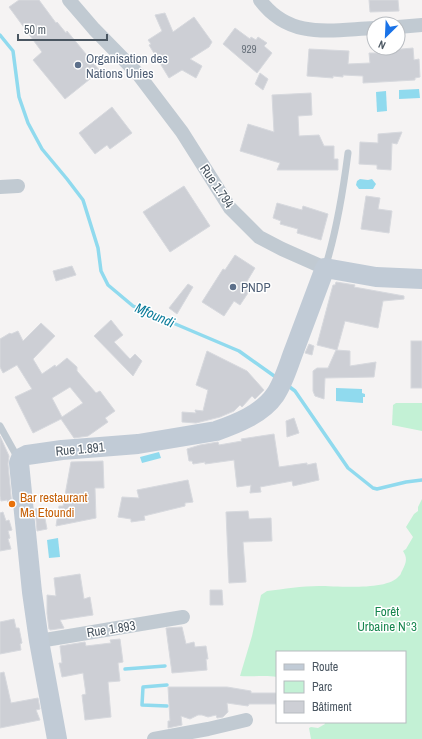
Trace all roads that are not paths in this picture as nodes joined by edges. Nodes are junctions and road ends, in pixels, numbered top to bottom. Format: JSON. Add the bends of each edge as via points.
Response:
{"nodes":[{"id":1,"x":69,"y":0,"type":"edge"},
{"id":2,"x":260,"y":0,"type":"edge"},
{"id":3,"x":422,"y":25,"type":"edge"},
{"id":4,"x":406,"y":26,"type":"edge"},
{"id":5,"x":366,"y":28,"type":"edge"},
{"id":6,"x":348,"y":153,"type":"dead end"},
{"id":7,"x":18,"y":186,"type":"dead end"},
{"id":8,"x":0,"y":187,"type":"edge"},
{"id":9,"x":325,"y":268,"type":"junction"},
{"id":10,"x":422,"y":279,"type":"edge"},
{"id":11,"x":0,"y":426,"type":"edge"},
{"id":12,"x":21,"y":458,"type":"junction"},
{"id":13,"x":184,"y":617,"type":"dead end"},
{"id":14,"x":39,"y":641,"type":"junction"},
{"id":15,"x":246,"y":720,"type":"dead end"},
{"id":16,"x":57,"y":739,"type":"edge"},
{"id":17,"x":154,"y":739,"type":"edge"}],
"edges":[{"from":1,"to":9,"type":"street","name":"Rue 1.794","via":[[138,74],[182,132],[230,208],[259,237]]},
{"from":2,"to":5,"type":"street","via":[[276,17],[298,28],[324,31]]},
{"from":3,"to":4,"type":"street"},
{"from":6,"to":9,"type":"lane","via":[[335,236]]},
{"from":7,"to":8,"type":"street"},
{"from":9,"to":10,"type":"street","name":"Rue 1.794","via":[[376,277]]},
{"from":9,"to":12,"type":"street","name":"Rue 1.891","via":[[287,370],[275,395],[249,417],[216,431],[138,444],[62,450]]},
{"from":11,"to":12,"type":"lane","via":[[15,453]]},
{"from":12,"to":14,"type":"street","via":[[18,463]]},
{"from":13,"to":14,"type":"street","name":"Rue 1.893"},
{"from":14,"to":16,"type":"street"},
{"from":15,"to":17,"type":"street"}]}
